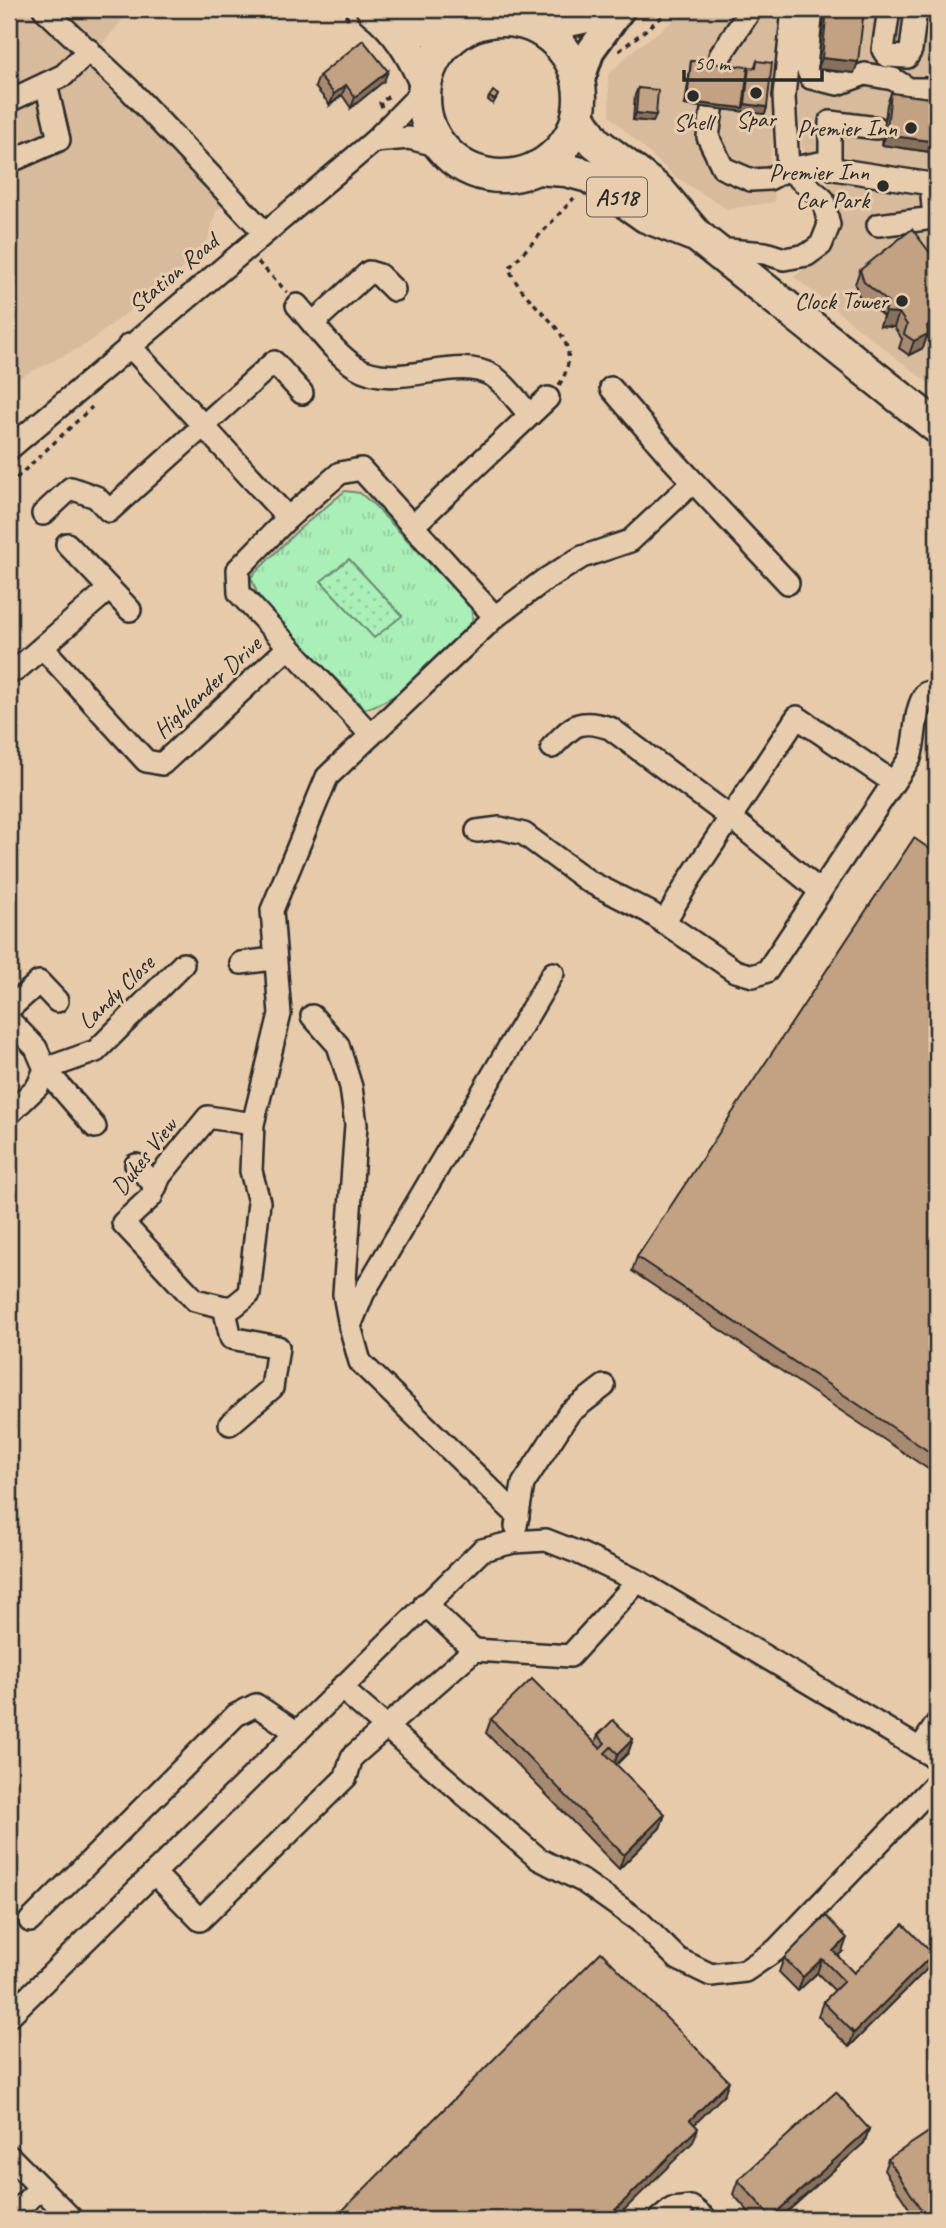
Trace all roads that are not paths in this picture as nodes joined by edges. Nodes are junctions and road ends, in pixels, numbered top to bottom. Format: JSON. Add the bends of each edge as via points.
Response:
{"nodes":[{"id":1,"x":751,"y":9,"type":"edge"},
{"id":2,"x":793,"y":9,"type":"edge"},
{"id":3,"x":812,"y":9,"type":"edge"},
{"id":4,"x":889,"y":9,"type":"edge"},
{"id":5,"x":916,"y":9,"type":"edge"},
{"id":6,"x":49,"y":11,"type":"edge"},
{"id":7,"x":618,"y":11,"type":"edge"},
{"id":8,"x":372,"y":17,"type":"edge"},
{"id":9,"x":532,"y":25,"type":"junction"},
{"id":10,"x":463,"y":29,"type":"junction"},
{"id":11,"x":89,"y":50,"type":"junction"},
{"id":12,"x":46,"y":84,"type":"junction"},
{"id":13,"x":424,"y":85,"type":"junction"},
{"id":14,"x":579,"y":85,"type":"junction"},
{"id":15,"x":937,"y":89,"type":"edge"},
{"id":16,"x":9,"y":101,"type":"edge"},
{"id":17,"x":578,"y":116,"type":"junction"},
{"id":18,"x":877,"y":128,"type":"dead end"},
{"id":19,"x":374,"y":141,"type":"junction"},
{"id":20,"x":434,"y":153,"type":"junction"},
{"id":21,"x":830,"y":161,"type":"junction"},
{"id":22,"x":9,"y":162,"type":"edge"},
{"id":23,"x":788,"y":169,"type":"junction"},
{"id":24,"x":532,"y":178,"type":"junction"},
{"id":25,"x":878,"y":225,"type":"dead end"},
{"id":26,"x":263,"y":231,"type":"junction"},
{"id":27,"x":704,"y":242,"type":"junction"},
{"id":28,"x":394,"y":290,"type":"dead end"},
{"id":29,"x":297,"y":305,"type":"road end"},
{"id":30,"x":313,"y":323,"type":"junction"},
{"id":31,"x":129,"y":345,"type":"junction"},
{"id":32,"x":611,"y":388,"type":"dead end"},
{"id":33,"x":302,"y":393,"type":"dead end"},
{"id":34,"x":548,"y":398,"type":"road end"},
{"id":35,"x":530,"y":415,"type":"junction"},
{"id":36,"x":203,"y":426,"type":"junction"},
{"id":37,"x":937,"y":427,"type":"edge"},
{"id":38,"x":9,"y":449,"type":"edge"},
{"id":39,"x":693,"y":482,"type":"junction"},
{"id":40,"x":43,"y":513,"type":"dead end"},
{"id":41,"x":288,"y":518,"type":"junction"},
{"id":42,"x":413,"y":526,"type":"junction"},
{"id":43,"x":67,"y":544,"type":"dead end"},
{"id":44,"x":788,"y":583,"type":"dead end"},
{"id":45,"x":109,"y":589,"type":"junction"},
{"id":46,"x":130,"y":610,"type":"dead end"},
{"id":47,"x":495,"y":617,"type":"junction"},
{"id":48,"x":289,"y":647,"type":"junction"},
{"id":49,"x":43,"y":648,"type":"junction"},
{"id":50,"x":16,"y":670,"type":"dead end"},
{"id":51,"x":937,"y":690,"type":"edge"},
{"id":52,"x":371,"y":735,"type":"junction"},
{"id":53,"x":552,"y":747,"type":"dead end"},
{"id":54,"x":893,"y":782,"type":"junction"},
{"id":55,"x":730,"y":817,"type":"junction"},
{"id":56,"x":477,"y":831,"type":"dead end"},
{"id":57,"x":820,"y":891,"type":"junction"},
{"id":58,"x":664,"y":923,"type":"junction"},
{"id":59,"x":274,"y":959,"type":"junction"},
{"id":60,"x":241,"y":963,"type":"dead end"},
{"id":61,"x":183,"y":964,"type":"dead end"},
{"id":62,"x":553,"y":973,"type":"dead end"},
{"id":63,"x":57,"y":1001,"type":"dead end"},
{"id":64,"x":9,"y":1009,"type":"edge"},
{"id":65,"x":312,"y":1016,"type":"dead end"},
{"id":66,"x":9,"y":1020,"type":"edge"},
{"id":67,"x":45,"y":1069,"type":"junction"},
{"id":68,"x":9,"y":1114,"type":"edge"},
{"id":69,"x":253,"y":1124,"type":"junction"},
{"id":70,"x":95,"y":1127,"type":"dead end"},
{"id":71,"x":136,"y":1165,"type":"dead end"},
{"id":72,"x":156,"y":1186,"type":"junction"},
{"id":73,"x":224,"y":1307,"type":"junction"},
{"id":74,"x":350,"y":1326,"type":"junction"},
{"id":75,"x":604,"y":1386,"type":"dead end"},
{"id":76,"x":230,"y":1424,"type":"dead end"},
{"id":77,"x":518,"y":1516,"type":"junction"},
{"id":78,"x":514,"y":1542,"type":"junction"},
{"id":79,"x":638,"y":1581,"type":"junction"},
{"id":80,"x":425,"y":1604,"type":"junction"},
{"id":81,"x":474,"y":1650,"type":"junction"},
{"id":82,"x":341,"y":1688,"type":"junction"},
{"id":83,"x":937,"y":1723,"type":"edge"},
{"id":84,"x":386,"y":1726,"type":"junction"},
{"id":85,"x":296,"y":1732,"type":"junction"},
{"id":86,"x":929,"y":1754,"type":"edge"},
{"id":87,"x":937,"y":1782,"type":"edge"},
{"id":88,"x":154,"y":1873,"type":"junction"},
{"id":89,"x":30,"y":1921,"type":"dead end"},
{"id":90,"x":9,"y":2016,"type":"edge"},
{"id":91,"x":9,"y":2156,"type":"edge"},
{"id":92,"x":40,"y":2188,"type":"junction"},
{"id":93,"x":9,"y":2218,"type":"edge"},
{"id":94,"x":72,"y":2219,"type":"edge"},
{"id":95,"x":660,"y":2219,"type":"edge"},
{"id":96,"x":706,"y":2219,"type":"edge"}],
"edges":[{"from":1,"to":23,"type":"street","via":[[720,56],[708,137],[723,168],[751,180],[769,179]]},
{"from":2,"to":23,"type":"street","via":[[784,96]]},
{"from":3,"to":15,"type":"street","via":[[808,75],[838,84],[865,74],[893,79],[909,89]]},
{"from":4,"to":5,"type":"street","via":[[883,50],[900,59],[911,50]]},
{"from":6,"to":11,"type":"street"},
{"from":7,"to":9,"type":"main road","via":[[564,24]]},
{"from":7,"to":14,"type":"main road","via":[[591,50]]},
{"from":8,"to":10,"type":"highway","via":[[431,29]]},
{"from":8,"to":13,"type":"highway","via":[[412,53]]},
{"from":9,"to":10,"type":"highway","via":[[509,19],[485,20]]},
{"from":9,"to":14,"type":"highway","via":[[555,39],[571,60]]},
{"from":10,"to":13,"type":"highway","via":[[432,60]]},
{"from":11,"to":12,"type":"street","via":[[64,75]]},
{"from":11,"to":26,"type":"street"},
{"from":12,"to":16,"type":"street"},
{"from":12,"to":22,"type":"street","via":[[59,140]]},
{"from":13,"to":19,"type":"street","name":"Station Road"},
{"from":13,"to":20,"type":"highway","via":[[424,110]]},
{"from":14,"to":17,"type":"highway"},
{"from":17,"to":24,"type":"highway","via":[[570,137]]},
{"from":17,"to":27,"type":"highway","number":"A518","via":[[596,142],[659,191]]},
{"from":18,"to":21,"type":"street","via":[[830,122]]},
{"from":19,"to":20,"type":"street","via":[[410,138]]},
{"from":19,"to":26,"type":"street","name":"Station Road"},
{"from":20,"to":24,"type":"highway","via":[[484,173]]},
{"from":21,"to":23,"type":"street"},
{"from":21,"to":25,"type":"street","via":[[834,169],[932,184],[934,218]]},
{"from":23,"to":27,"type":"street","via":[[822,199],[829,225],[821,245],[807,255],[784,259]]},
{"from":24,"to":27,"type":"highway","number":"A518","via":[[566,170],[589,176],[646,216]]},
{"from":26,"to":31,"type":"street","name":"Station Road"},
{"from":27,"to":37,"type":"highway","number":"A518"},
{"from":28,"to":30,"type":"street","via":[[369,272]]},
{"from":29,"to":30,"type":"street"},
{"from":30,"to":35,"type":"street","via":[[358,368],[388,378],[470,370],[492,376]]},
{"from":31,"to":36,"type":"street"},
{"from":31,"to":38,"type":"street","name":"Station Road"},
{"from":32,"to":39,"type":"street"},
{"from":33,"to":36,"type":"street","via":[[274,362]]},
{"from":34,"to":35,"type":"street"},
{"from":35,"to":42,"type":"street"},
{"from":36,"to":40,"type":"street","via":[[109,511],[96,498],[71,488]]},
{"from":36,"to":41,"type":"street"},
{"from":39,"to":44,"type":"street"},
{"from":39,"to":47,"type":"street","via":[[630,541],[582,557]]},
{"from":41,"to":42,"type":"street","name":"Highlander Drive","via":[[340,473],[360,469]]},
{"from":41,"to":48,"type":"street","name":"Highlander Drive","via":[[238,569],[239,593]]},
{"from":42,"to":47,"type":"street","name":"Highlander Drive"},
{"from":43,"to":45,"type":"street"},
{"from":45,"to":46,"type":"street"},
{"from":45,"to":49,"type":"street"},
{"from":47,"to":52,"type":"street"},
{"from":48,"to":49,"type":"street","name":"Highlander Drive","via":[[162,764],[146,761]]},
{"from":48,"to":52,"type":"street","name":"Highlander Drive"},
{"from":49,"to":50,"type":"street"},
{"from":51,"to":54,"type":"street","via":[[926,693],[918,705],[910,758]]},
{"from":52,"to":59,"type":"street","via":[[327,778],[272,911]]},
{"from":53,"to":55,"type":"street","via":[[573,726],[589,721],[610,728]]},
{"from":54,"to":55,"type":"street","via":[[797,717]]},
{"from":54,"to":57,"type":"street"},
{"from":55,"to":57,"type":"street"},
{"from":55,"to":58,"type":"street"},
{"from":56,"to":58,"type":"street","via":[[500,828],[524,834],[588,881]]},
{"from":57,"to":58,"type":"street","via":[[767,971],[753,976],[735,971]]},
{"from":59,"to":60,"type":"street"},
{"from":59,"to":69,"type":"street","via":[[280,1014]]},
{"from":61,"to":67,"type":"street","name":"Landy Close","via":[[96,1051]]},
{"from":62,"to":74,"type":"street","via":[[383,1260]]},
{"from":63,"to":64,"type":"street","via":[[38,982]]},
{"from":65,"to":74,"type":"street","via":[[338,1045],[356,1125],[344,1294]]},
{"from":66,"to":67,"type":"street","via":[[36,1048]]},
{"from":67,"to":68,"type":"street","via":[[38,1086]]},
{"from":67,"to":70,"type":"street"},
{"from":69,"to":72,"type":"street","name":"Dukes View","via":[[208,1117]]},
{"from":69,"to":73,"type":"street","via":[[251,1171],[258,1202],[249,1294],[233,1307]]},
{"from":71,"to":72,"type":"street"},
{"from":72,"to":73,"type":"street","name":"Dukes View","via":[[151,1197],[123,1223],[195,1300]]},
{"from":73,"to":76,"type":"street","via":[[231,1338],[278,1347],[272,1388]]},
{"from":74,"to":77,"type":"street","via":[[360,1362]]},
{"from":75,"to":77,"type":"street","via":[[562,1423],[523,1484]]},
{"from":77,"to":78,"type":"street"},
{"from":78,"to":79,"type":"street","via":[[546,1540]]},
{"from":78,"to":80,"type":"street","via":[[482,1550]]},
{"from":79,"to":81,"type":"street","via":[[570,1656]]},
{"from":79,"to":86,"type":"street"},
{"from":80,"to":81,"type":"street"},
{"from":80,"to":82,"type":"street"},
{"from":81,"to":84,"type":"street"},
{"from":82,"to":84,"type":"street"},
{"from":82,"to":85,"type":"street"},
{"from":83,"to":86,"type":"street"},
{"from":84,"to":87,"type":"street","via":[[539,1858],[584,1882],[639,1921],[678,1959],[711,1975],[745,1971],[776,1950]]},
{"from":84,"to":88,"type":"street","via":[[352,1757],[346,1777],[200,1920]]},
{"from":85,"to":88,"type":"street"},
{"from":85,"to":89,"type":"street","via":[[256,1705],[236,1715]]},
{"from":88,"to":90,"type":"street"},
{"from":91,"to":92,"type":"street"},
{"from":92,"to":93,"type":"street"},
{"from":92,"to":94,"type":"street"},
{"from":95,"to":96,"type":"street","via":[[672,2208],[691,2207]]}]}
